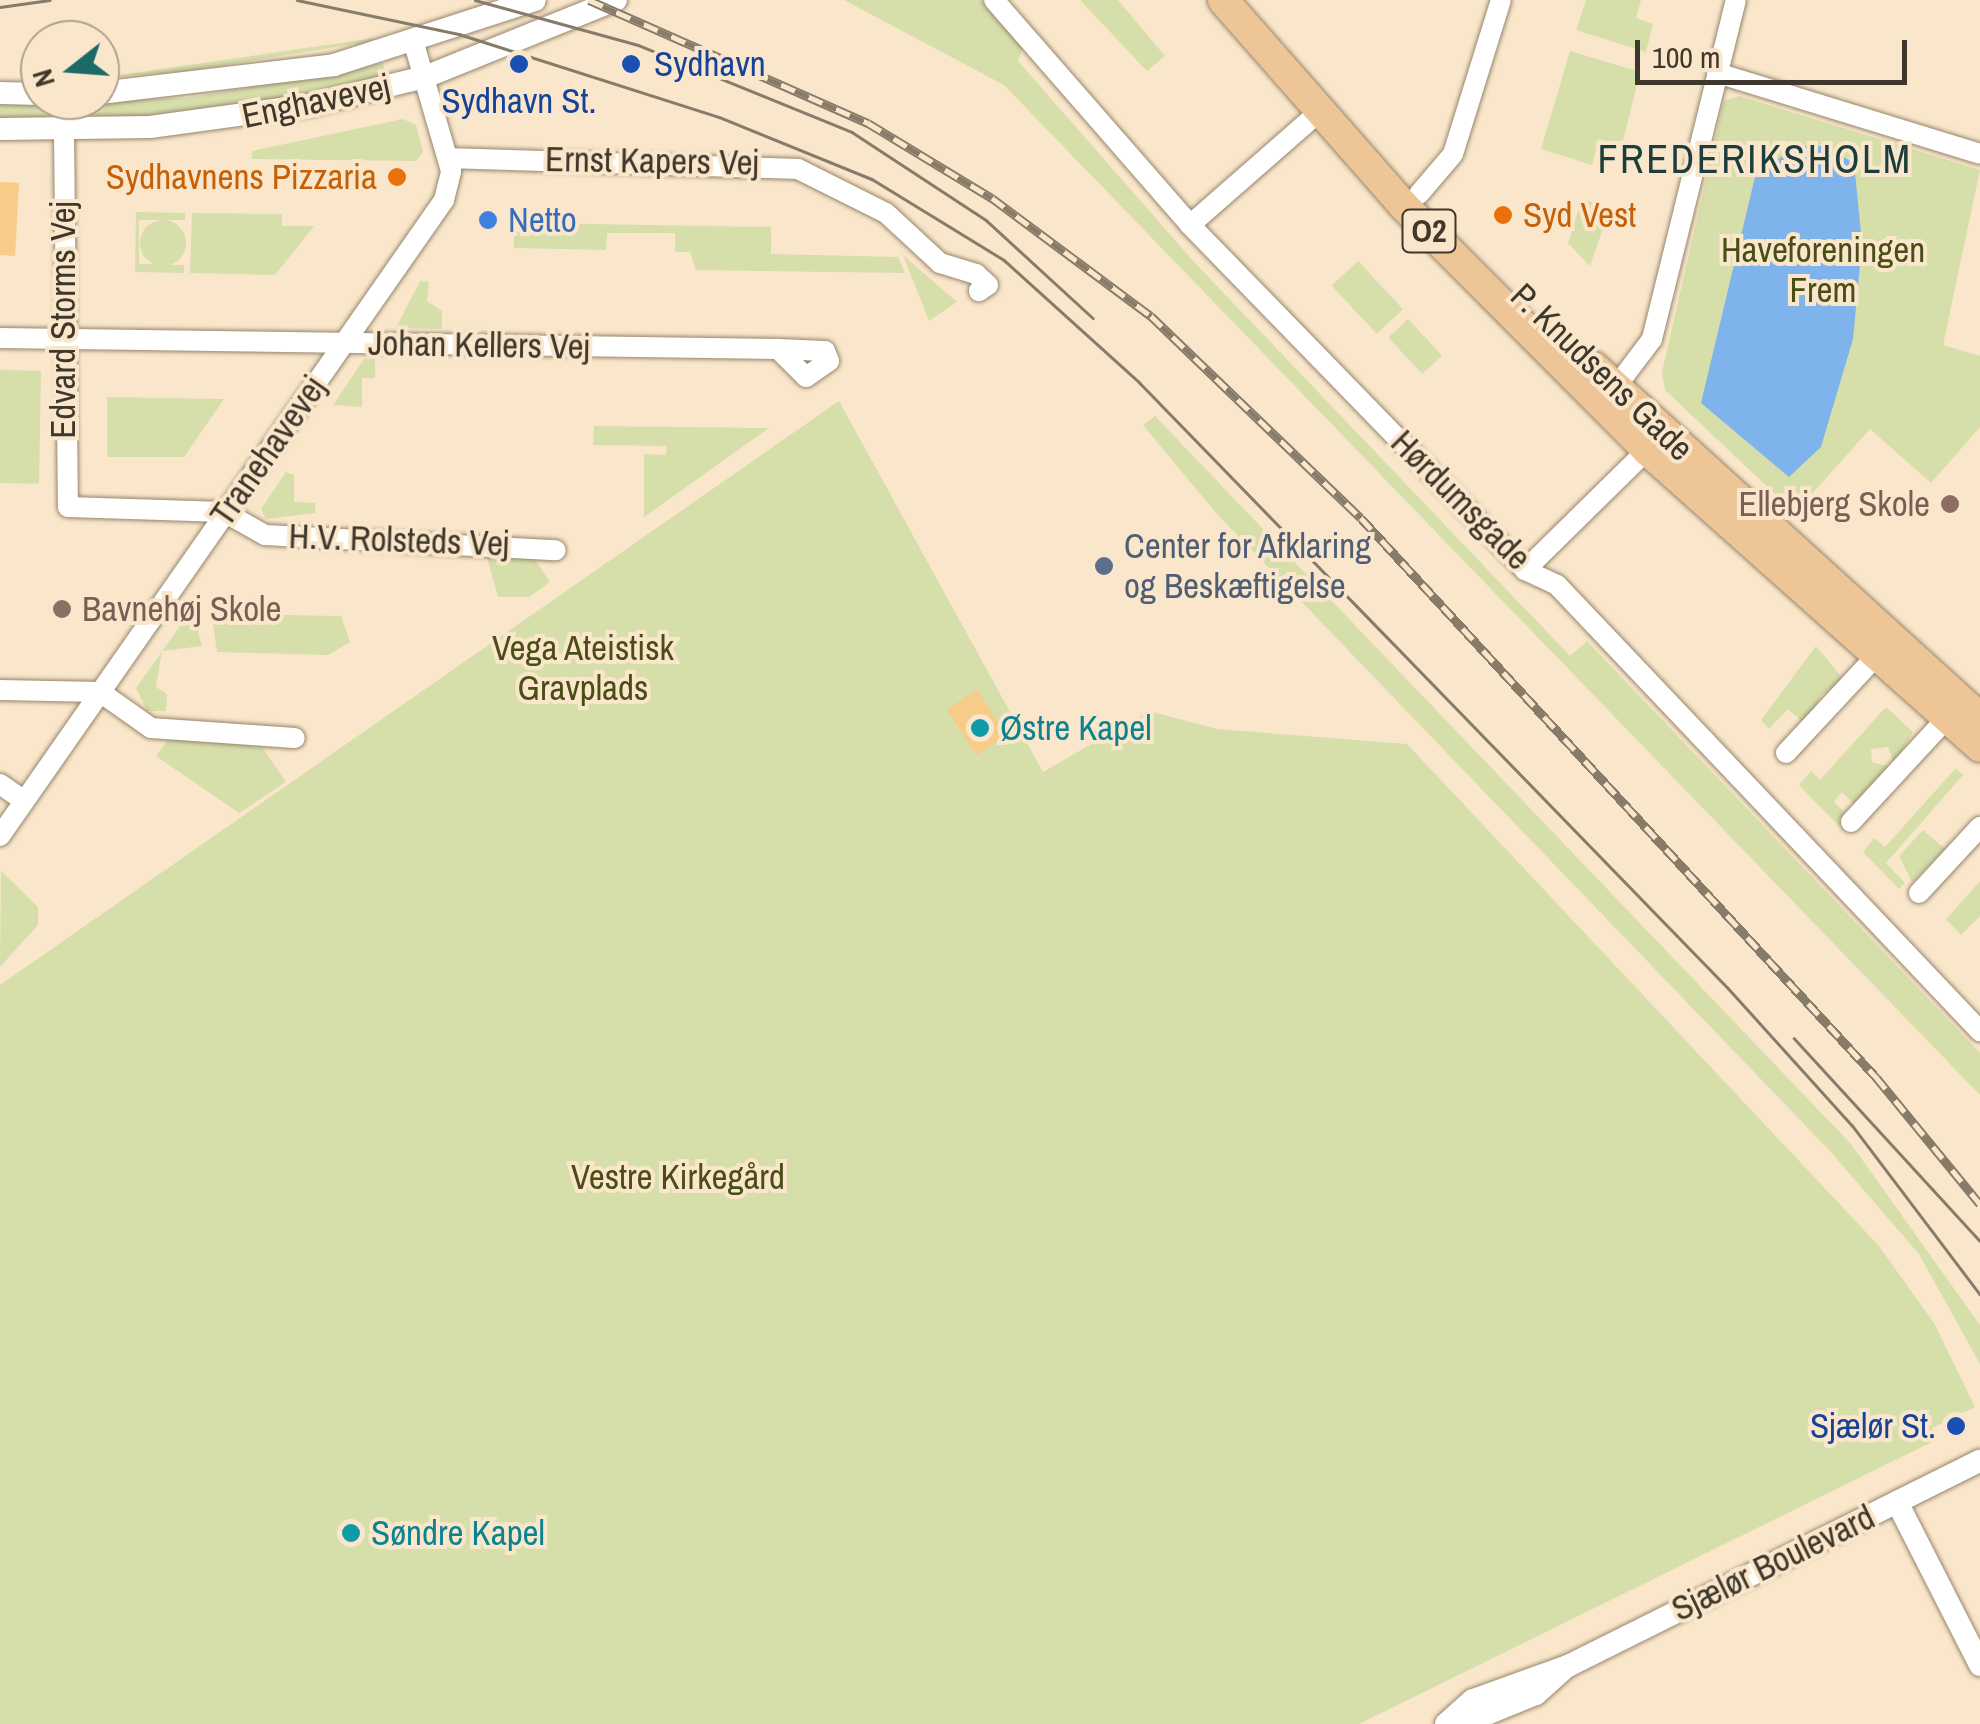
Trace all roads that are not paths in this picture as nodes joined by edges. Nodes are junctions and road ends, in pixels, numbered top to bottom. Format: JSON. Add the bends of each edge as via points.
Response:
{"nodes":[{"id":1,"x":535,"y":0,"type":"edge"},
{"id":2,"x":616,"y":0,"type":"edge"},
{"id":3,"x":994,"y":0,"type":"edge"},
{"id":4,"x":1222,"y":0,"type":"edge"},
{"id":5,"x":1249,"y":0,"type":"edge"},
{"id":6,"x":1501,"y":0,"type":"edge"},
{"id":7,"x":1736,"y":0,"type":"edge"},
{"id":8,"x":414,"y":44,"type":"junction"},
{"id":9,"x":1717,"y":73,"type":"junction"},
{"id":10,"x":425,"y":77,"type":"junction"},
{"id":11,"x":120,"y":91,"type":"edge"},
{"id":12,"x":1318,"y":113,"type":"junction"},
{"id":13,"x":0,"y":129,"type":"edge"},
{"id":14,"x":64,"y":131,"type":"junction"},
{"id":15,"x":1980,"y":154,"type":"edge"},
{"id":16,"x":448,"y":158,"type":"junction"},
{"id":17,"x":1418,"y":194,"type":"junction"},
{"id":18,"x":1190,"y":225,"type":"junction"},
{"id":19,"x":979,"y":291,"type":"dead end"},
{"id":20,"x":0,"y":338,"type":"edge"},
{"id":21,"x":62,"y":338,"type":"junction"},
{"id":22,"x":345,"y":343,"type":"junction"},
{"id":23,"x":778,"y":349,"type":"dead end"},
{"id":24,"x":1614,"y":388,"type":"junction"},
{"id":25,"x":1647,"y":450,"type":"junction"},
{"id":26,"x":68,"y":507,"type":"joint"},
{"id":27,"x":224,"y":512,"type":"junction"},
{"id":28,"x":556,"y":550,"type":"dead end"},
{"id":29,"x":1526,"y":570,"type":"junction"},
{"id":30,"x":1877,"y":655,"type":"junction"},
{"id":31,"x":0,"y":690,"type":"edge"},
{"id":32,"x":100,"y":692,"type":"junction"},
{"id":33,"x":1947,"y":718,"type":"junction"},
{"id":34,"x":1980,"y":718,"type":"edge"},
{"id":35,"x":294,"y":738,"type":"dead end"},
{"id":36,"x":1980,"y":748,"type":"edge"},
{"id":37,"x":1786,"y":753,"type":"dead end"},
{"id":38,"x":0,"y":784,"type":"edge"},
{"id":39,"x":23,"y":800,"type":"junction"},
{"id":40,"x":1851,"y":822,"type":"dead end"},
{"id":41,"x":1980,"y":827,"type":"edge"},
{"id":42,"x":0,"y":836,"type":"edge"},
{"id":43,"x":1918,"y":893,"type":"dead end"},
{"id":44,"x":1980,"y":1031,"type":"edge"},
{"id":45,"x":1980,"y":1462,"type":"edge"},
{"id":46,"x":1897,"y":1502,"type":"junction"},
{"id":47,"x":1568,"y":1666,"type":"junction"},
{"id":48,"x":1980,"y":1666,"type":"edge"},
{"id":49,"x":1446,"y":1724,"type":"edge"},
{"id":50,"x":1462,"y":1724,"type":"edge"}],
"edges":[{"from":1,"to":8,"type":"street","name":"Enghavevej"},
{"from":2,"to":10,"type":"street","name":"Enghavevej"},
{"from":3,"to":18,"type":"street","name":"Hørdumsgade"},
{"from":4,"to":12,"type":"main road","name":"P. Knudsens Gade","number":"O2"},
{"from":5,"to":17,"type":"main road","name":"P. Knudsens Gade","number":"O2"},
{"from":6,"to":17,"type":"street","via":[[1453,154]]},
{"from":7,"to":9,"type":"street"},
{"from":8,"to":10,"type":"street","name":"Tranehavevej"},
{"from":8,"to":11,"type":"street","name":"Enghavevej","via":[[256,80]]},
{"from":9,"to":15,"type":"street"},
{"from":9,"to":24,"type":"street","via":[[1652,339]]},
{"from":10,"to":14,"type":"street","name":"Enghavevej","via":[[232,118]]},
{"from":10,"to":16,"type":"street","name":"Tranehavevej"},
{"from":12,"to":18,"type":"street"},
{"from":12,"to":25,"type":"main road","name":"P. Knudsens Gade","number":"O2"},
{"from":13,"to":14,"type":"street","name":"Enghavevej"},
{"from":14,"to":21,"type":"street","name":"Edvard Storms Vej"},
{"from":16,"to":19,"type":"street","name":"Ernst Kapers Vej","via":[[798,169],[886,213],[940,263],[976,274],[988,285]]},
{"from":16,"to":22,"type":"street","name":"Tranehavevej","via":[[444,200]]},
{"from":17,"to":24,"type":"main road","name":"P. Knudsens Gade","number":"O2"},
{"from":18,"to":29,"type":"street","name":"Hørdumsgade"},
{"from":20,"to":21,"type":"street","name":"Johan Kellers Vej"},
{"from":21,"to":22,"type":"street","name":"Johan Kellers Vej"},
{"from":21,"to":26,"type":"street","name":"Edvard Storms Vej"},
{"from":22,"to":23,"type":"street","name":"Johan Kellers Vej"},
{"from":22,"to":27,"type":"street","name":"Tranehavevej"},
{"from":24,"to":34,"type":"main road","name":"P. Knudsens Gade","number":"O2"},
{"from":25,"to":29,"type":"street"},
{"from":25,"to":30,"type":"main road","name":"P. Knudsens Gade","number":"O2"},
{"from":26,"to":27,"type":"street","name":"H.V. Rolsteds Vej"},
{"from":27,"to":28,"type":"street","name":"H.V. Rolsteds Vej","via":[[265,535]]},
{"from":27,"to":32,"type":"street","name":"Tranehavevej"},
{"from":29,"to":44,"type":"street","name":"Hørdumsgade","via":[[1556,585]]},
{"from":30,"to":33,"type":"main road","name":"P. Knudsens Gade","number":"O2"},
{"from":30,"to":37,"type":"street"},
{"from":31,"to":32,"type":"street"},
{"from":32,"to":35,"type":"street","via":[[151,728]]},
{"from":32,"to":39,"type":"street","name":"Tranehavevej"},
{"from":33,"to":36,"type":"main road","name":"P. Knudsens Gade","number":"O2"},
{"from":33,"to":40,"type":"street"},
{"from":38,"to":39,"type":"street"},
{"from":39,"to":42,"type":"street","name":"Tranehavevej"},
{"from":41,"to":43,"type":"street"},
{"from":45,"to":46,"type":"street","name":"Sjælør Boulevard"},
{"from":46,"to":47,"type":"street","name":"Sjælør Boulevard"},
{"from":46,"to":48,"type":"street"},
{"from":47,"to":49,"type":"street","name":"Sjælør Boulevard","via":[[1486,1694]]},
{"from":47,"to":50,"type":"street","name":"Sjælør Boulevard","via":[[1536,1694]]}]}
